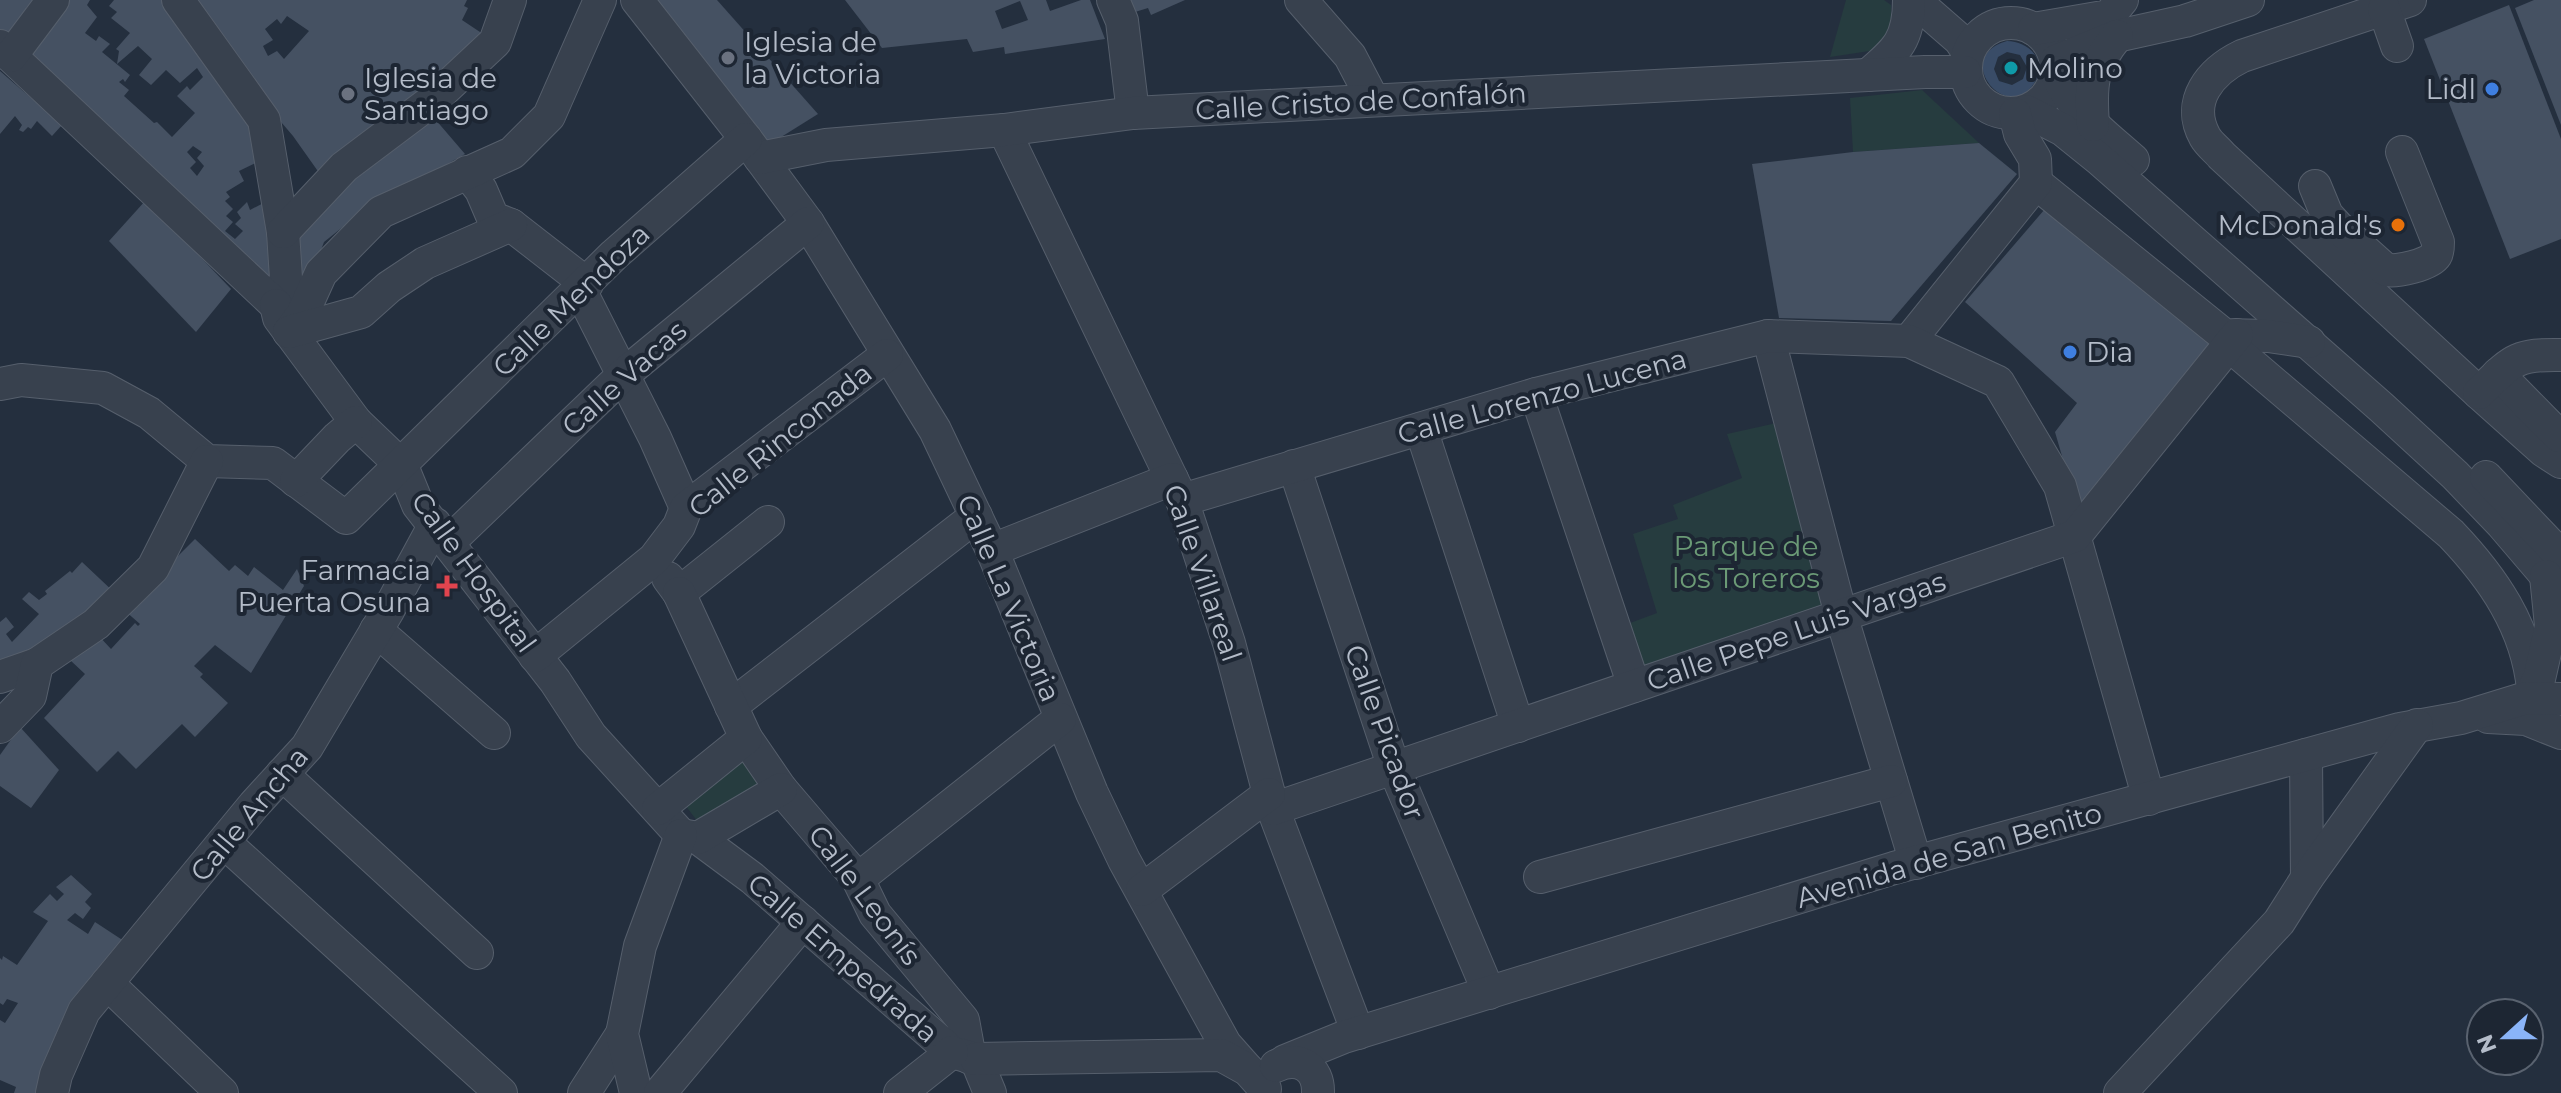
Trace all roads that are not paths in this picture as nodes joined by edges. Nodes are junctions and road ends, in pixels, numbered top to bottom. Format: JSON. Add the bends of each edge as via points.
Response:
{"nodes":[{"id":1,"x":53,"y":0,"type":"edge"},
{"id":2,"x":178,"y":0,"type":"edge"},
{"id":3,"x":510,"y":0,"type":"edge"},
{"id":4,"x":600,"y":0,"type":"edge"},
{"id":5,"x":637,"y":0,"type":"edge"},
{"id":6,"x":1113,"y":0,"type":"edge"},
{"id":7,"x":1301,"y":0,"type":"edge"},
{"id":8,"x":1911,"y":0,"type":"edge"},
{"id":9,"x":1940,"y":0,"type":"edge"},
{"id":10,"x":2122,"y":0,"type":"edge"},
{"id":11,"x":2248,"y":0,"type":"edge"},
{"id":12,"x":2397,"y":4,"type":"edge"},
{"id":13,"x":1991,"y":27,"type":"junction"},
{"id":14,"x":2036,"y":30,"type":"junction"},
{"id":15,"x":2117,"y":36,"type":"junction"},
{"id":16,"x":2397,"y":46,"type":"dead end"},
{"id":17,"x":6,"y":51,"type":"edge"},
{"id":18,"x":1966,"y":62,"type":"junction"},
{"id":19,"x":2056,"y":66,"type":"junction"},
{"id":20,"x":1868,"y":75,"type":"junction"},
{"id":21,"x":1373,"y":100,"type":"junction"},
{"id":22,"x":2021,"y":112,"type":"junction"},
{"id":23,"x":1133,"y":113,"type":"junction"},
{"id":24,"x":2093,"y":125,"type":"junction"},
{"id":25,"x":1004,"y":130,"type":"junction"},
{"id":26,"x":753,"y":148,"type":"junction"},
{"id":27,"x":2402,"y":152,"type":"dead end"},
{"id":28,"x":467,"y":172,"type":"junction"},
{"id":29,"x":2036,"y":183,"type":"junction"},
{"id":30,"x":2274,"y":204,"type":"junction"},
{"id":31,"x":808,"y":223,"type":"junction"},
{"id":32,"x":511,"y":225,"type":"junction"},
{"id":33,"x":283,"y":232,"type":"junction"},
{"id":34,"x":2226,"y":269,"type":"junction"},
{"id":35,"x":583,"y":287,"type":"junction"},
{"id":36,"x":283,"y":319,"type":"junction"},
{"id":37,"x":1768,"y":336,"type":"junction"},
{"id":38,"x":2233,"y":340,"type":"junction"},
{"id":39,"x":1909,"y":341,"type":"junction"},
{"id":40,"x":2309,"y":342,"type":"junction"},
{"id":41,"x":887,"y":355,"type":"junction"},
{"id":42,"x":2561,"y":355,"type":"edge"},
{"id":43,"x":7,"y":374,"type":"edge"},
{"id":44,"x":623,"y":375,"type":"junction"},
{"id":45,"x":2488,"y":383,"type":"junction"},
{"id":46,"x":1536,"y":394,"type":"junction"},
{"id":47,"x":356,"y":422,"type":"junction"},
{"id":48,"x":1421,"y":429,"type":"junction"},
{"id":49,"x":2556,"y":446,"type":"edge"},
{"id":50,"x":207,"y":461,"type":"junction"},
{"id":51,"x":402,"y":466,"type":"junction"},
{"id":52,"x":1294,"y":466,"type":"junction"},
{"id":53,"x":296,"y":481,"type":"junction"},
{"id":54,"x":1177,"y":490,"type":"junction"},
{"id":55,"x":976,"y":516,"type":"junction"},
{"id":56,"x":683,"y":517,"type":"junction"},
{"id":57,"x":768,"y":522,"type":"dead end"},
{"id":58,"x":442,"y":533,"type":"junction"},
{"id":59,"x":2075,"y":536,"type":"junction"},
{"id":60,"x":992,"y":550,"type":"junction"},
{"id":61,"x":654,"y":559,"type":"junction"},
{"id":62,"x":710,"y":569,"type":"junction"},
{"id":63,"x":2556,"y":575,"type":"edge"},
{"id":64,"x":679,"y":593,"type":"junction"},
{"id":65,"x":1841,"y":615,"type":"junction"},
{"id":66,"x":376,"y":630,"type":"junction"},
{"id":67,"x":535,"y":656,"type":"junction"},
{"id":68,"x":37,"y":664,"type":"junction"},
{"id":69,"x":0,"y":677,"type":"edge"},
{"id":70,"x":1634,"y":686,"type":"junction"},
{"id":71,"x":2540,"y":695,"type":"edge"},
{"id":72,"x":731,"y":706,"type":"junction"},
{"id":73,"x":2461,"y":718,"type":"junction"},
{"id":74,"x":1060,"y":719,"type":"junction"},
{"id":75,"x":2417,"y":725,"type":"junction"},
{"id":76,"x":1518,"y":726,"type":"junction"},
{"id":77,"x":0,"y":727,"type":"edge"},
{"id":78,"x":494,"y":733,"type":"dead end"},
{"id":79,"x":2561,"y":733,"type":"edge"},
{"id":80,"x":746,"y":738,"type":"junction"},
{"id":81,"x":2306,"y":755,"type":"junction"},
{"id":82,"x":1394,"y":768,"type":"junction"},
{"id":83,"x":282,"y":774,"type":"junction"},
{"id":84,"x":1891,"y":781,"type":"junction"},
{"id":85,"x":781,"y":789,"type":"junction"},
{"id":86,"x":2149,"y":799,"type":"junction"},
{"id":87,"x":1271,"y":801,"type":"junction"},
{"id":88,"x":658,"y":809,"type":"junction"},
{"id":89,"x":690,"y":836,"type":"junction"},
{"id":90,"x":224,"y":842,"type":"junction"},
{"id":91,"x":1916,"y":863,"type":"junction"},
{"id":92,"x":1540,"y":877,"type":"dead end"},
{"id":93,"x":2307,"y":878,"type":"junction"},
{"id":94,"x":858,"y":879,"type":"junction"},
{"id":95,"x":1142,"y":890,"type":"junction"},
{"id":96,"x":803,"y":922,"type":"junction"},
{"id":97,"x":477,"y":953,"type":"dead end"},
{"id":98,"x":107,"y":983,"type":"junction"},
{"id":99,"x":1489,"y":993,"type":"junction"},
{"id":100,"x":622,"y":1034,"type":"junction"},
{"id":101,"x":1351,"y":1035,"type":"junction"},
{"id":102,"x":966,"y":1056,"type":"junction"},
{"id":103,"x":1285,"y":1061,"type":"junction"},
{"id":104,"x":1260,"y":1084,"type":"edge"},
{"id":105,"x":1317,"y":1085,"type":"edge"},
{"id":106,"x":52,"y":1093,"type":"edge"},
{"id":107,"x":222,"y":1093,"type":"edge"},
{"id":108,"x":501,"y":1093,"type":"edge"},
{"id":109,"x":584,"y":1093,"type":"edge"},
{"id":110,"x":636,"y":1093,"type":"edge"},
{"id":111,"x":660,"y":1093,"type":"edge"},
{"id":112,"x":900,"y":1093,"type":"edge"},
{"id":113,"x":990,"y":1093,"type":"edge"},
{"id":114,"x":2120,"y":1093,"type":"edge"}],
"edges":[{"from":1,"to":17,"type":"street"},
{"from":2,"to":33,"type":"street","via":[[264,120]]},
{"from":3,"to":33,"type":"street","via":[[495,42],[433,100],[344,167]]},
{"from":4,"to":28,"type":"street","via":[[549,116],[512,153]]},
{"from":5,"to":26,"type":"street","name":"Calle La Victoria"},
{"from":6,"to":23,"type":"street","via":[[1122,21]]},
{"from":7,"to":21,"type":"street","via":[[1350,56]]},
{"from":8,"to":18,"type":"street","via":[[1960,40]]},
{"from":8,"to":20,"type":"street","via":[[1904,38]]},
{"from":9,"to":13,"type":"street"},
{"from":10,"to":14,"type":"street","via":[[2109,16]]},
{"from":11,"to":15,"type":"street"},
{"from":12,"to":16,"type":"street"},
{"from":12,"to":30,"type":"street","via":[[2242,56],[2207,81],[2198,103],[2205,138]]},
{"from":13,"to":14,"type":"street","via":[[2012,23]]},
{"from":13,"to":18,"type":"street","via":[[1977,37]]},
{"from":14,"to":15,"type":"street"},
{"from":14,"to":19,"type":"street","via":[[2052,50]]},
{"from":15,"to":19,"type":"street"},
{"from":15,"to":24,"type":"street","via":[[2092,76]]},
{"from":17,"to":36,"type":"street","name":"Calle Hospital"},
{"from":18,"to":20,"type":"street","name":"Calle Cristo de Confalón","via":[[1925,72]]},
{"from":18,"to":22,"type":"street","via":[[1969,86],[1977,98],[2001,113]]},
{"from":19,"to":22,"type":"street","via":[[2047,96]]},
{"from":19,"to":24,"type":"street","via":[[2064,92]]},
{"from":20,"to":21,"type":"street","name":"Calle Cristo de Confalón"},
{"from":21,"to":23,"type":"street","name":"Calle Cristo de Confalón"},
{"from":22,"to":29,"type":"street","via":[[2020,134],[2035,159]]},
{"from":22,"to":34,"type":"street","via":[[2063,130]]},
{"from":23,"to":25,"type":"street","name":"Calle Cristo de Confalón"},
{"from":24,"to":63,"type":"street","via":[[2473,463]]},
{"from":25,"to":26,"type":"street","name":"Calle Cristo de Confalón"},
{"from":25,"to":54,"type":"street","name":"Calle Villareal"},
{"from":26,"to":31,"type":"street","name":"Calle La Victoria"},
{"from":26,"to":35,"type":"street","name":"Calle Mendoza","via":[[614,255]]},
{"from":27,"to":30,"type":"street","via":[[2438,242],[2433,259],[2396,272],[2386,270],[2332,221],[2308,180]]},
{"from":28,"to":32,"type":"street","via":[[493,218]]},
{"from":28,"to":36,"type":"street","via":[[381,212],[321,273],[302,315]]},
{"from":29,"to":38,"type":"street"},
{"from":29,"to":39,"type":"street"},
{"from":30,"to":45,"type":"street"},
{"from":31,"to":41,"type":"street","name":"Calle La Victoria"},
{"from":31,"to":44,"type":"street","name":"Calle Vacas"},
{"from":32,"to":35,"type":"street"},
{"from":32,"to":36,"type":"street","via":[[425,263],[361,312]]},
{"from":33,"to":36,"type":"street"},
{"from":34,"to":38,"type":"street"},
{"from":34,"to":40,"type":"street"},
{"from":35,"to":44,"type":"street"},
{"from":35,"to":51,"type":"street","name":"Calle Mendoza"},
{"from":36,"to":47,"type":"street","name":"Calle Hospital"},
{"from":37,"to":39,"type":"street","name":"Calle Lorenzo Lucena"},
{"from":37,"to":46,"type":"street","name":"Calle Lorenzo Lucena"},
{"from":37,"to":65,"type":"street"},
{"from":38,"to":40,"type":"street"},
{"from":38,"to":59,"type":"street"},
{"from":38,"to":71,"type":"street","via":[[2478,562],[2523,640]]},
{"from":39,"to":59,"type":"street","via":[[1998,382],[2060,486]]},
{"from":40,"to":63,"type":"street"},
{"from":41,"to":55,"type":"street","name":"Calle La Victoria","via":[[935,430]]},
{"from":41,"to":56,"type":"street","name":"Calle Rinconada"},
{"from":42,"to":45,"type":"street","via":[[2529,354],[2512,361]]},
{"from":43,"to":50,"type":"street","via":[[103,388],[149,413]]},
{"from":44,"to":56,"type":"street","via":[[655,438]]},
{"from":44,"to":58,"type":"street","name":"Calle Vacas"},
{"from":45,"to":49,"type":"street"},
{"from":46,"to":48,"type":"street","name":"Calle Lorenzo Lucena"},
{"from":46,"to":70,"type":"street"},
{"from":47,"to":51,"type":"street","name":"Calle Hospital"},
{"from":47,"to":53,"type":"street"},
{"from":48,"to":52,"type":"street","name":"Calle Lorenzo Lucena"},
{"from":48,"to":76,"type":"street"},
{"from":50,"to":53,"type":"street","via":[[273,463]]},
{"from":50,"to":68,"type":"street","via":[[153,568],[96,624]]},
{"from":51,"to":53,"type":"street","name":"Calle Mendoza","via":[[346,518]]},
{"from":51,"to":58,"type":"street","name":"Calle Hospital","via":[[418,505]]},
{"from":52,"to":54,"type":"street","name":"Calle Lorenzo Lucena"},
{"from":52,"to":82,"type":"street","name":"Calle Picador"},
{"from":54,"to":60,"type":"street","name":"Calle Lorenzo Lucena"},
{"from":54,"to":87,"type":"street","name":"Calle Villareal","via":[[1229,643]]},
{"from":55,"to":60,"type":"street","name":"Calle La Victoria"},
{"from":55,"to":72,"type":"street"},
{"from":56,"to":61,"type":"street","name":"Calle Rinconada"},
{"from":56,"to":62,"type":"street"},
{"from":57,"to":62,"type":"street"},
{"from":58,"to":66,"type":"street","name":"Calle Ancha"},
{"from":58,"to":67,"type":"street","name":"Calle Hospital"},
{"from":59,"to":65,"type":"street","name":"Calle Pepe Luis Vargas"},
{"from":59,"to":86,"type":"street"},
{"from":60,"to":74,"type":"street","name":"Calle La Victoria"},
{"from":61,"to":64,"type":"street","name":"Calle Leonís"},
{"from":61,"to":67,"type":"street","name":"Calle Rinconada"},
{"from":62,"to":64,"type":"street"},
{"from":63,"to":71,"type":"street"},
{"from":64,"to":72,"type":"street","name":"Calle Leonís"},
{"from":65,"to":70,"type":"street","name":"Calle Pepe Luis Vargas"},
{"from":65,"to":84,"type":"street"},
{"from":66,"to":78,"type":"street"},
{"from":66,"to":83,"type":"street","name":"Calle Ancha","via":[[307,747]]},
{"from":67,"to":88,"type":"street","name":"Calle Hospital","via":[[591,736]]},
{"from":68,"to":69,"type":"street"},
{"from":68,"to":77,"type":"street","via":[[30,696]]},
{"from":70,"to":76,"type":"street","name":"Calle Pepe Luis Vargas"},
{"from":71,"to":73,"type":"street","name":"Avenida de San Benito"},
{"from":72,"to":80,"type":"street","name":"Calle Leonís"},
{"from":73,"to":75,"type":"street","name":"Avenida de San Benito"},
{"from":73,"to":79,"type":"street","via":[[2526,719]]},
{"from":74,"to":94,"type":"street"},
{"from":74,"to":95,"type":"street","name":"Calle La Victoria"},
{"from":75,"to":81,"type":"street","name":"Avenida de San Benito"},
{"from":75,"to":93,"type":"street"},
{"from":76,"to":82,"type":"street","name":"Calle Pepe Luis Vargas"},
{"from":80,"to":85,"type":"street","name":"Calle Leonís"},
{"from":80,"to":88,"type":"street"},
{"from":81,"to":86,"type":"street","name":"Avenida de San Benito"},
{"from":81,"to":93,"type":"street"},
{"from":82,"to":87,"type":"street","name":"Calle Pepe Luis Vargas"},
{"from":82,"to":99,"type":"street","name":"Calle Picador"},
{"from":83,"to":90,"type":"street","name":"Calle Ancha"},
{"from":83,"to":97,"type":"street"},
{"from":84,"to":91,"type":"street"},
{"from":84,"to":92,"type":"street"},
{"from":85,"to":89,"type":"street"},
{"from":85,"to":94,"type":"street","name":"Calle Leonís"},
{"from":86,"to":91,"type":"street","name":"Avenida de San Benito"},
{"from":87,"to":95,"type":"street","name":"Calle Pepe Luis Vargas"},
{"from":87,"to":101,"type":"street","name":"Calle Villareal"},
{"from":88,"to":89,"type":"street","name":"Calle Hospital"},
{"from":89,"to":96,"type":"street","name":"Calle Empedrada","via":[[752,878]]},
{"from":89,"to":100,"type":"street","via":[[640,946]]},
{"from":90,"to":98,"type":"street","name":"Calle Ancha"},
{"from":90,"to":108,"type":"street"},
{"from":91,"to":99,"type":"street","name":"Avenida de San Benito"},
{"from":93,"to":114,"type":"street","via":[[2279,922]]},
{"from":94,"to":102,"type":"street","name":"Calle Leonís","via":[[875,914],[963,1020]]},
{"from":95,"to":104,"type":"street","name":"Calle La Victoria","via":[[1225,1044]]},
{"from":96,"to":102,"type":"street","name":"Calle Empedrada"},
{"from":96,"to":111,"type":"street"},
{"from":98,"to":106,"type":"street","name":"Calle Ancha","via":[[84,1011]]},
{"from":98,"to":107,"type":"street"},
{"from":99,"to":101,"type":"street","name":"Avenida de San Benito"},
{"from":100,"to":109,"type":"street"},
{"from":100,"to":110,"type":"street"},
{"from":101,"to":103,"type":"street","name":"Avenida de San Benito"},
{"from":101,"to":105,"type":"street"},
{"from":102,"to":104,"type":"street","via":[[1221,1055]]},
{"from":102,"to":112,"type":"street"},
{"from":102,"to":113,"type":"street","name":"Calle Empedrada"},
{"from":103,"to":104,"type":"street"},
{"from":103,"to":105,"type":"street","via":[[1303,1063]]}]}
